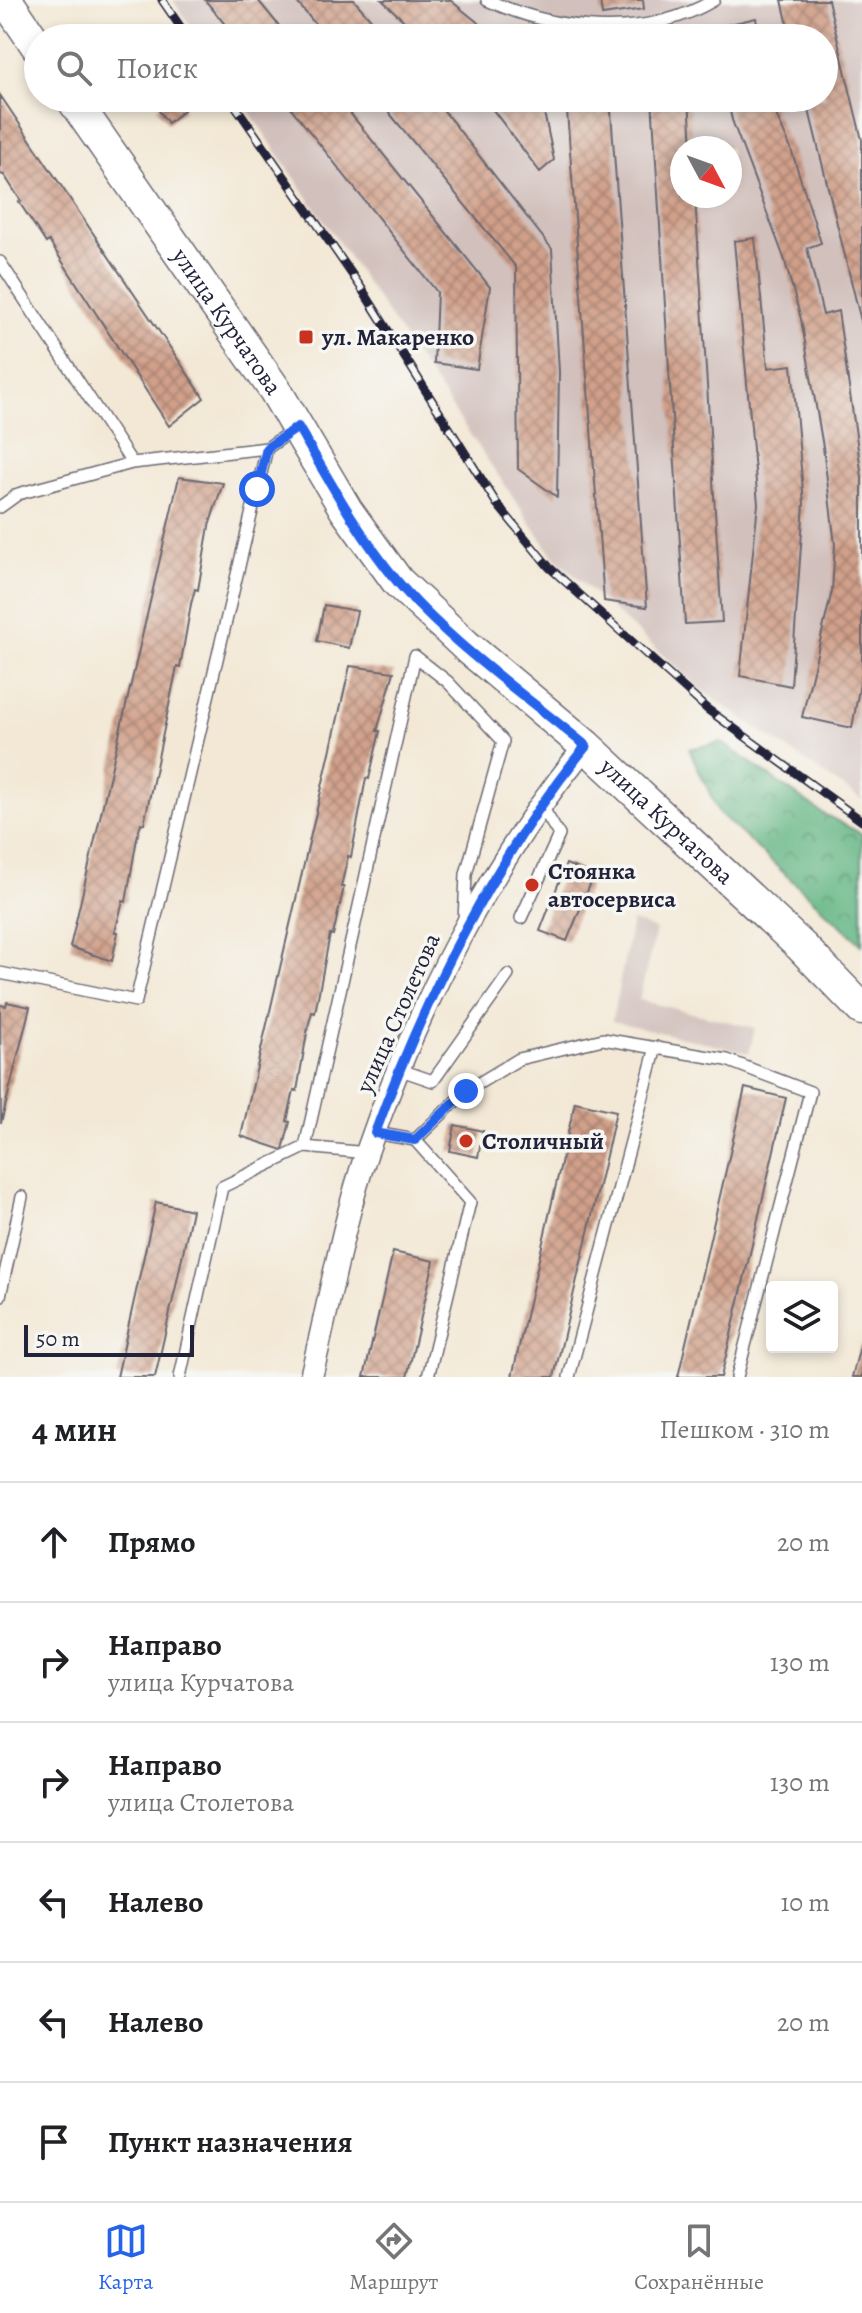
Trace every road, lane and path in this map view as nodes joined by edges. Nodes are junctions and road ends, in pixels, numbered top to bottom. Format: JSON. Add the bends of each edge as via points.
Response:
{"nodes":[{"id":1,"x":6,"y":0,"type":"edge"},
{"id":2,"x":487,"y":0,"type":"edge"},
{"id":3,"x":714,"y":0,"type":"edge"},
{"id":4,"x":561,"y":24,"type":"edge"},
{"id":5,"x":639,"y":24,"type":"edge"},
{"id":6,"x":24,"y":26,"type":"edge"},
{"id":7,"x":82,"y":112,"type":"edge"},
{"id":8,"x":0,"y":262,"type":"edge"},
{"id":9,"x":298,"y":427,"type":"junction"},
{"id":10,"x":267,"y":448,"type":"junction"},
{"id":11,"x":132,"y":463,"type":"junction"},
{"id":12,"x":0,"y":507,"type":"edge"},
{"id":13,"x":586,"y":746,"type":"junction"},
{"id":14,"x":540,"y":804,"type":"junction"},
{"id":15,"x":521,"y":918,"type":"dead end"},
{"id":16,"x":463,"y":931,"type":"junction"},
{"id":17,"x":0,"y":973,"type":"edge"},
{"id":18,"x":508,"y":975,"type":"dead end"},
{"id":19,"x":862,"y":1009,"type":"edge"},
{"id":20,"x":656,"y":1047,"type":"junction"},
{"id":21,"x":398,"y":1069,"type":"junction"},
{"id":22,"x":415,"y":1140,"type":"junction"},
{"id":23,"x":371,"y":1143,"type":"junction"},
{"id":24,"x":305,"y":1147,"type":"junction"},
{"id":25,"x":22,"y":1197,"type":"dead end"},
{"id":26,"x":0,"y":1296,"type":"edge"},
{"id":27,"x":180,"y":1377,"type":"edge"},
{"id":28,"x":311,"y":1377,"type":"edge"},
{"id":29,"x":428,"y":1377,"type":"edge"},
{"id":30,"x":569,"y":1377,"type":"edge"},
{"id":31,"x":737,"y":1377,"type":"edge"}],
"edges":[{"from":1,"to":6,"type":"main road"},
{"from":2,"to":4,"type":"lane"},
{"from":3,"to":5,"type":"lane","via":[[696,11]]},
{"from":7,"to":9,"type":"main road","name":"улица Курчатова"},
{"from":8,"to":11,"type":"lane"},
{"from":9,"to":10,"type":"lane"},
{"from":9,"to":13,"type":"main road","name":"улица Курчатова","via":[[346,510],[398,582]]},
{"from":10,"to":11,"type":"lane"},
{"from":10,"to":17,"type":"lane","via":[[136,1001]]},
{"from":11,"to":12,"type":"lane","via":[[18,494]]},
{"from":13,"to":14,"type":"street","name":"улица Столетова"},
{"from":13,"to":19,"type":"main road","name":"улица Курчатова"},
{"from":14,"to":15,"type":"lane","via":[[559,835]]},
{"from":14,"to":16,"type":"street","name":"улица Столетова"},
{"from":16,"to":21,"type":"street","name":"улица Столетова"},
{"from":16,"to":24,"type":"lane","via":[[466,874],[503,741],[448,682],[415,656]]},
{"from":18,"to":21,"type":"lane","via":[[433,1081]]},
{"from":20,"to":22,"type":"lane","via":[[603,1039],[519,1059],[466,1091]]},
{"from":20,"to":30,"type":"lane"},
{"from":20,"to":31,"type":"lane","via":[[727,1060],[810,1092]]},
{"from":21,"to":23,"type":"street","name":"улица Столетова"},
{"from":22,"to":23,"type":"lane"},
{"from":22,"to":29,"type":"lane","via":[[470,1202]]},
{"from":23,"to":24,"type":"lane"},
{"from":23,"to":28,"type":"street","name":"улица Столетова"},
{"from":24,"to":27,"type":"lane","via":[[222,1187]]},
{"from":25,"to":26,"type":"lane"}]}
